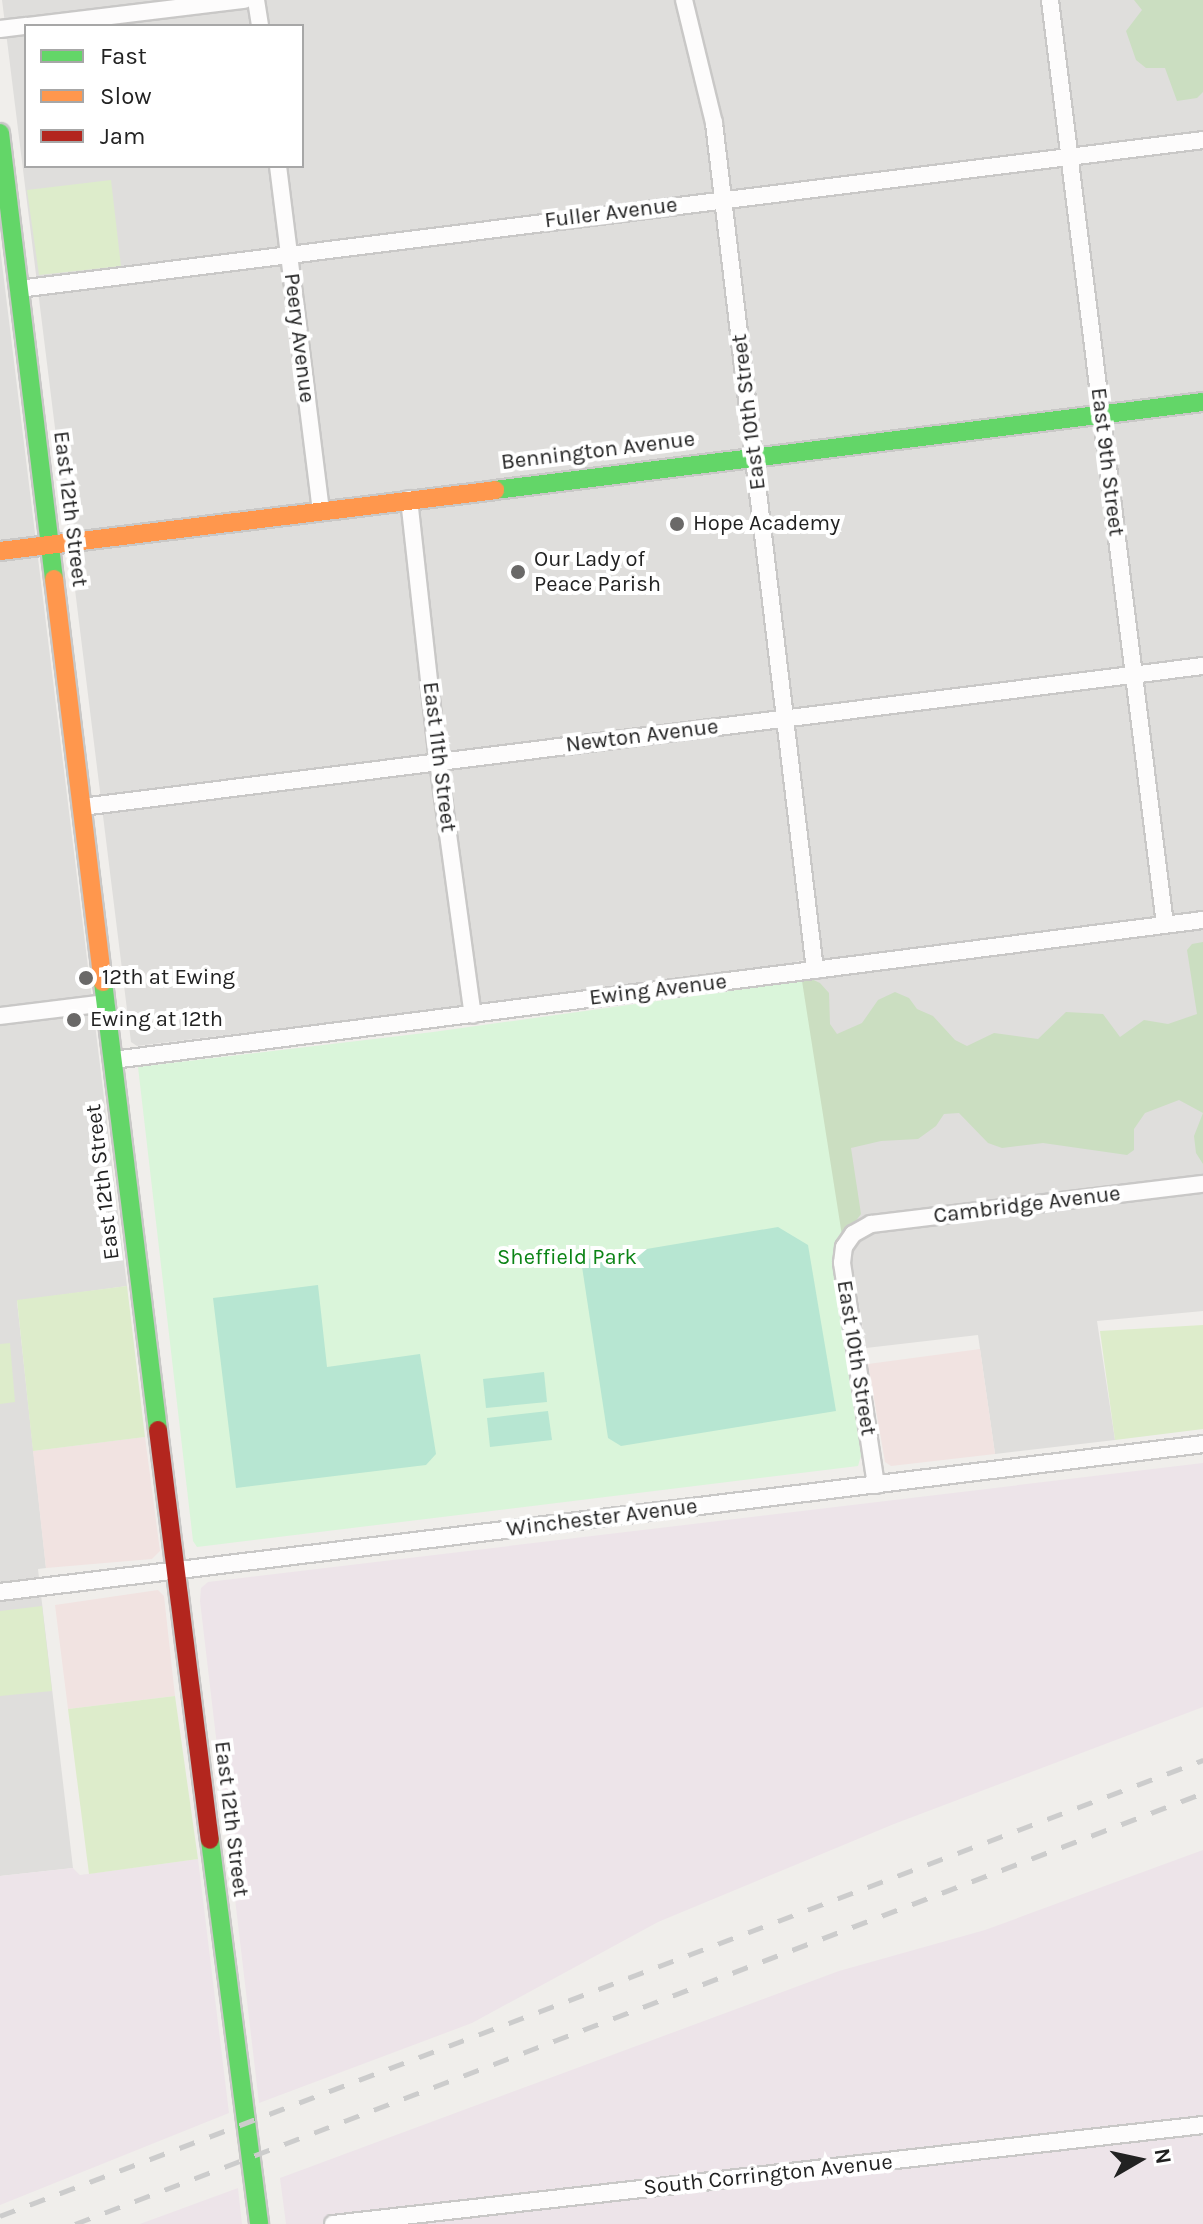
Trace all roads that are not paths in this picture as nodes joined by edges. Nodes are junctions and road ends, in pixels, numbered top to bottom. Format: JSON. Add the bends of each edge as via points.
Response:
{"nodes":[{"id":1,"x":244,"y":0,"type":"edge"},
{"id":2,"x":256,"y":0,"type":"edge"},
{"id":3,"x":684,"y":0,"type":"edge"},
{"id":4,"x":1050,"y":0,"type":"edge"},
{"id":5,"x":44,"y":24,"type":"edge"},
{"id":6,"x":260,"y":24,"type":"edge"},
{"id":7,"x":24,"y":26,"type":"edge"},
{"id":8,"x":0,"y":29,"type":"edge"},
{"id":9,"x":0,"y":133,"type":"edge"},
{"id":10,"x":1203,"y":140,"type":"edge"},
{"id":11,"x":1070,"y":157,"type":"junction"},
{"id":12,"x":278,"y":168,"type":"edge"},
{"id":13,"x":724,"y":199,"type":"junction"},
{"id":14,"x":289,"y":255,"type":"junction"},
{"id":15,"x":19,"y":289,"type":"junction"},
{"id":16,"x":1203,"y":402,"type":"edge"},
{"id":17,"x":1101,"y":415,"type":"junction"},
{"id":18,"x":754,"y":456,"type":"junction"},
{"id":19,"x":409,"y":499,"type":"junction"},
{"id":20,"x":321,"y":511,"type":"junction"},
{"id":21,"x":50,"y":545,"type":"junction"},
{"id":22,"x":0,"y":551,"type":"edge"},
{"id":23,"x":1203,"y":666,"type":"edge"},
{"id":24,"x":1134,"y":675,"type":"junction"},
{"id":25,"x":786,"y":718,"type":"junction"},
{"id":26,"x":438,"y":761,"type":"junction"},
{"id":27,"x":82,"y":807,"type":"junction"},
{"id":28,"x":1203,"y":920,"type":"edge"},
{"id":29,"x":1165,"y":925,"type":"junction"},
{"id":30,"x":815,"y":970,"type":"junction"},
{"id":31,"x":106,"y":1003,"type":"junction"},
{"id":32,"x":473,"y":1015,"type":"junction"},
{"id":33,"x":0,"y":1016,"type":"edge"},
{"id":34,"x":113,"y":1060,"type":"junction"},
{"id":35,"x":1203,"y":1184,"type":"edge"},
{"id":36,"x":853,"y":1234,"type":"joint"},
{"id":37,"x":1203,"y":1444,"type":"edge"},
{"id":38,"x":876,"y":1485,"type":"junction"},
{"id":39,"x":175,"y":1570,"type":"junction"},
{"id":40,"x":0,"y":1592,"type":"edge"},
{"id":41,"x":1203,"y":2125,"type":"edge"},
{"id":42,"x":259,"y":2224,"type":"edge"},
{"id":43,"x":333,"y":2224,"type":"edge"}],
"edges":[{"from":1,"to":5,"type":"street"},
{"from":2,"to":6,"type":"street"},
{"from":3,"to":13,"type":"street","name":"East 10th Street","via":[[709,97]]},
{"from":4,"to":11,"type":"street","name":"East 9th Street"},
{"from":7,"to":8,"type":"street"},
{"from":9,"to":15,"type":"street","name":"East 12th Street"},
{"from":10,"to":11,"type":"street","name":"Fuller Avenue"},
{"from":11,"to":13,"type":"street","name":"Fuller Avenue"},
{"from":11,"to":17,"type":"street","name":"East 9th Street"},
{"from":12,"to":14,"type":"street","name":"Peery Avenue"},
{"from":13,"to":14,"type":"street","name":"Fuller Avenue"},
{"from":13,"to":18,"type":"street","name":"East 10th Street"},
{"from":14,"to":15,"type":"street","name":"Fuller Avenue"},
{"from":14,"to":20,"type":"street","name":"Peery Avenue"},
{"from":15,"to":21,"type":"street","name":"East 12th Street"},
{"from":16,"to":17,"type":"street","name":"Bennington Avenue"},
{"from":17,"to":18,"type":"street","name":"Bennington Avenue"},
{"from":17,"to":24,"type":"street","name":"East 9th Street"},
{"from":18,"to":19,"type":"street","name":"Bennington Avenue"},
{"from":18,"to":25,"type":"street","name":"East 10th Street"},
{"from":19,"to":20,"type":"street","name":"Bennington Avenue"},
{"from":19,"to":26,"type":"street","name":"East 11th Street"},
{"from":20,"to":21,"type":"street","name":"Bennington Avenue"},
{"from":21,"to":22,"type":"street","name":"Bennington Avenue"},
{"from":21,"to":27,"type":"street","name":"East 12th Street"},
{"from":23,"to":24,"type":"street","name":"Newton Avenue"},
{"from":24,"to":25,"type":"street","name":"Newton Avenue"},
{"from":24,"to":29,"type":"street","name":"East 9th Street"},
{"from":25,"to":26,"type":"street","name":"Newton Avenue"},
{"from":25,"to":30,"type":"street","name":"East 10th Street"},
{"from":26,"to":27,"type":"street","name":"Newton Avenue"},
{"from":26,"to":32,"type":"street","name":"East 11th Street"},
{"from":27,"to":31,"type":"street","name":"East 12th Street"},
{"from":28,"to":29,"type":"street","name":"Ewing Avenue"},
{"from":29,"to":30,"type":"street","name":"Ewing Avenue"},
{"from":30,"to":32,"type":"street","name":"Ewing Avenue"},
{"from":31,"to":33,"type":"street"},
{"from":31,"to":34,"type":"street","name":"East 12th Street"},
{"from":32,"to":34,"type":"street","name":"Ewing Avenue"},
{"from":34,"to":39,"type":"street","name":"East 12th Street"},
{"from":35,"to":36,"type":"street","name":"Cambridge Avenue","via":[[871,1224]]},
{"from":36,"to":38,"type":"street","name":"East 10th Street","via":[[842,1263]]},
{"from":37,"to":38,"type":"street","name":"Winchester Avenue"},
{"from":38,"to":39,"type":"street","name":"Winchester Avenue"},
{"from":39,"to":40,"type":"street","name":"Winchester Avenue"},
{"from":39,"to":42,"type":"street","name":"East 12th Street"},
{"from":41,"to":43,"type":"street","name":"South Corrington Avenue"}]}
